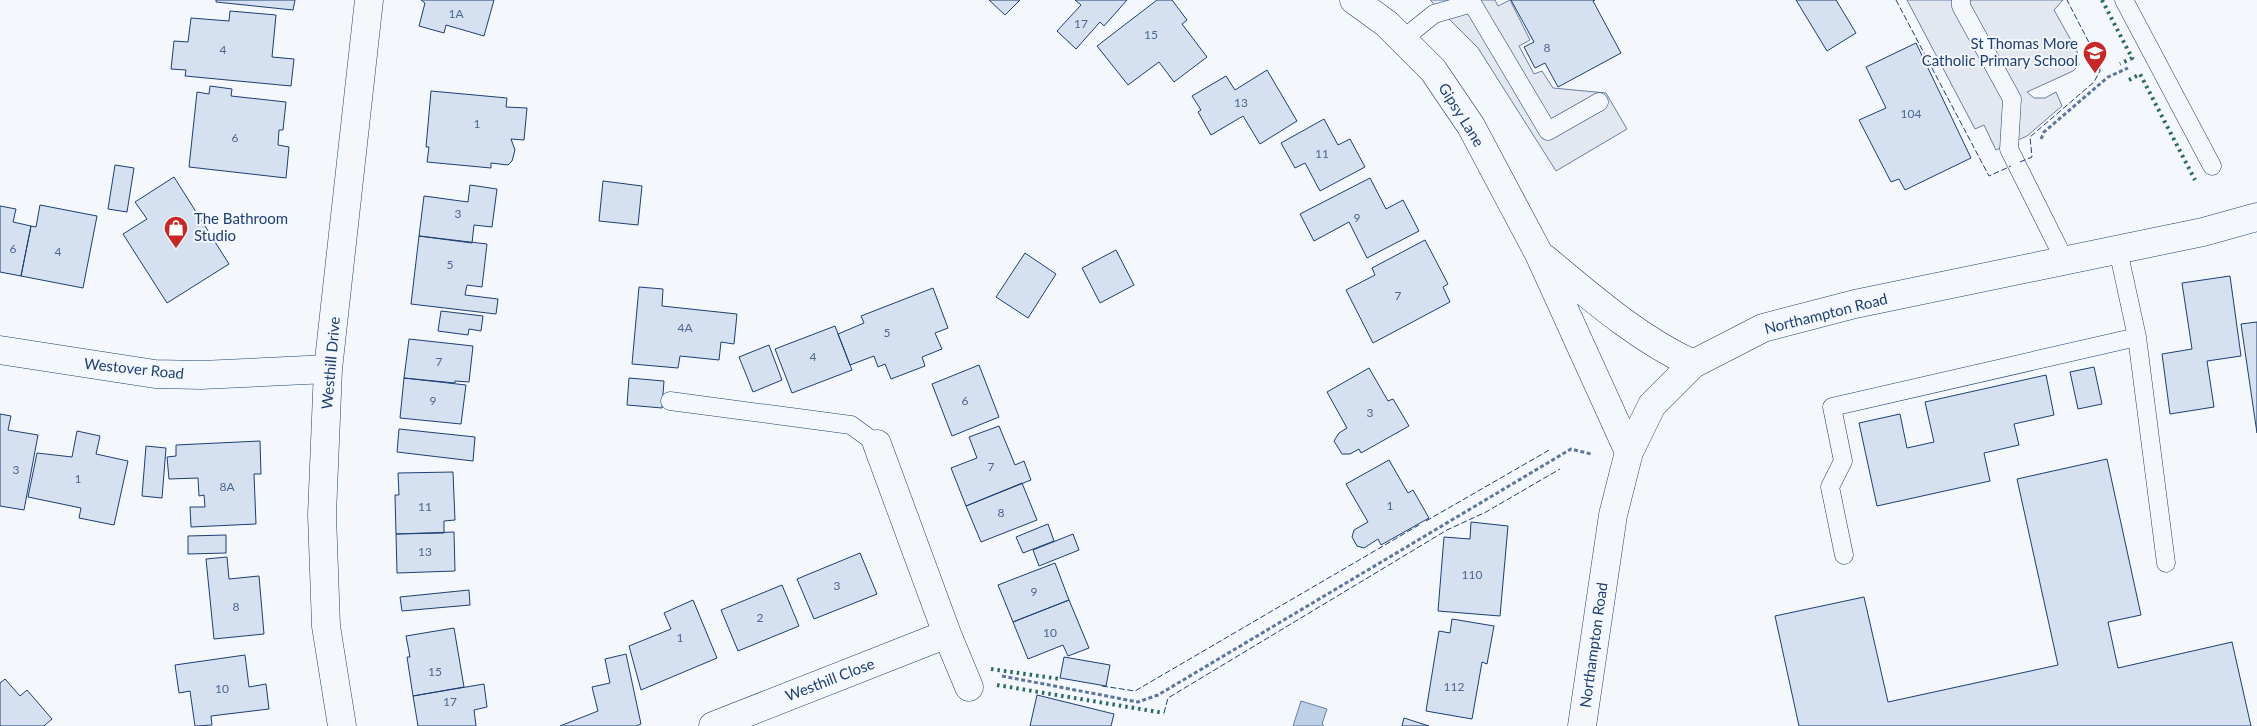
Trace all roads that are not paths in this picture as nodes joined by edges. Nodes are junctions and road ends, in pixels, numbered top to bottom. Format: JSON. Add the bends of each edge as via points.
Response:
{"nodes":[{"id":1,"x":369,"y":0,"type":"edge"},
{"id":2,"x":1354,"y":0,"type":"edge"},
{"id":3,"x":1961,"y":0,"type":"edge"},
{"id":4,"x":2124,"y":0,"type":"edge"},
{"id":5,"x":1403,"y":40,"type":"junction"},
{"id":6,"x":1599,"y":102,"type":"dead end"},
{"id":7,"x":2212,"y":166,"type":"dead end"},
{"id":8,"x":2257,"y":217,"type":"edge"},
{"id":9,"x":2118,"y":250,"type":"junction"},
{"id":10,"x":1539,"y":254,"type":"junction"},
{"id":11,"x":2065,"y":261,"type":"junction"},
{"id":12,"x":2138,"y":337,"type":"junction"},
{"id":13,"x":0,"y":350,"type":"edge"},
{"id":14,"x":1693,"y":364,"type":"junction"},
{"id":15,"x":328,"y":369,"type":"junction"},
{"id":16,"x":670,"y":401,"type":"dead end"},
{"id":17,"x":876,"y":444,"type":"joint"},
{"id":18,"x":1627,"y":458,"type":"junction"},
{"id":19,"x":1844,"y":555,"type":"dead end"},
{"id":20,"x":2166,"y":563,"type":"dead end"},
{"id":21,"x":947,"y":634,"type":"junction"},
{"id":22,"x":969,"y":688,"type":"road end"},
{"id":23,"x":342,"y":726,"type":"edge"},
{"id":24,"x":712,"y":726,"type":"edge"},
{"id":25,"x":1582,"y":726,"type":"edge"}],
"edges":[{"from":1,"to":15,"type":"main road","name":"Westhill Drive"},
{"from":2,"to":5,"type":"main road","name":"Gipsy Lane"},
{"from":3,"to":11,"type":"lane","via":[[1961,6],[2012,99],[2009,149]]},
{"from":4,"to":7,"type":"lane"},
{"from":5,"to":6,"type":"lane","via":[[1434,14],[1472,3],[1548,131]]},
{"from":5,"to":10,"type":"main road","name":"Gipsy Lane","via":[[1433,70],[1471,126]]},
{"from":8,"to":9,"type":"main road","name":"Northampton Road"},
{"from":9,"to":11,"type":"main road","name":"Northampton Road"},
{"from":9,"to":12,"type":"lane"},
{"from":10,"to":14,"type":"main road","name":"Gipsy Lane","via":[[1616,318],[1664,351]]},
{"from":10,"to":18,"type":"main road","name":"Gipsy Lane"},
{"from":11,"to":14,"type":"main road","name":"Northampton Road","via":[[1855,304],[1763,328]]},
{"from":12,"to":19,"type":"lane","via":[[1832,407],[1843,460],[1830,487]]},
{"from":12,"to":20,"type":"lane"},
{"from":13,"to":15,"type":"main road","name":"Westover Road","via":[[155,374],[201,376]]},
{"from":14,"to":18,"type":"main road","name":"Northampton Road","via":[[1652,405]]},
{"from":15,"to":23,"type":"main road","name":"Westhill Drive","via":[[322,515],[326,626]]},
{"from":16,"to":17,"type":"lane","via":[[850,425]]},
{"from":17,"to":21,"type":"main road"},
{"from":18,"to":25,"type":"main road","name":"Northampton Road","via":[[1613,515]]},
{"from":21,"to":22,"type":"main road"},
{"from":21,"to":24,"type":"main road","name":"Westhill Close"}]}
